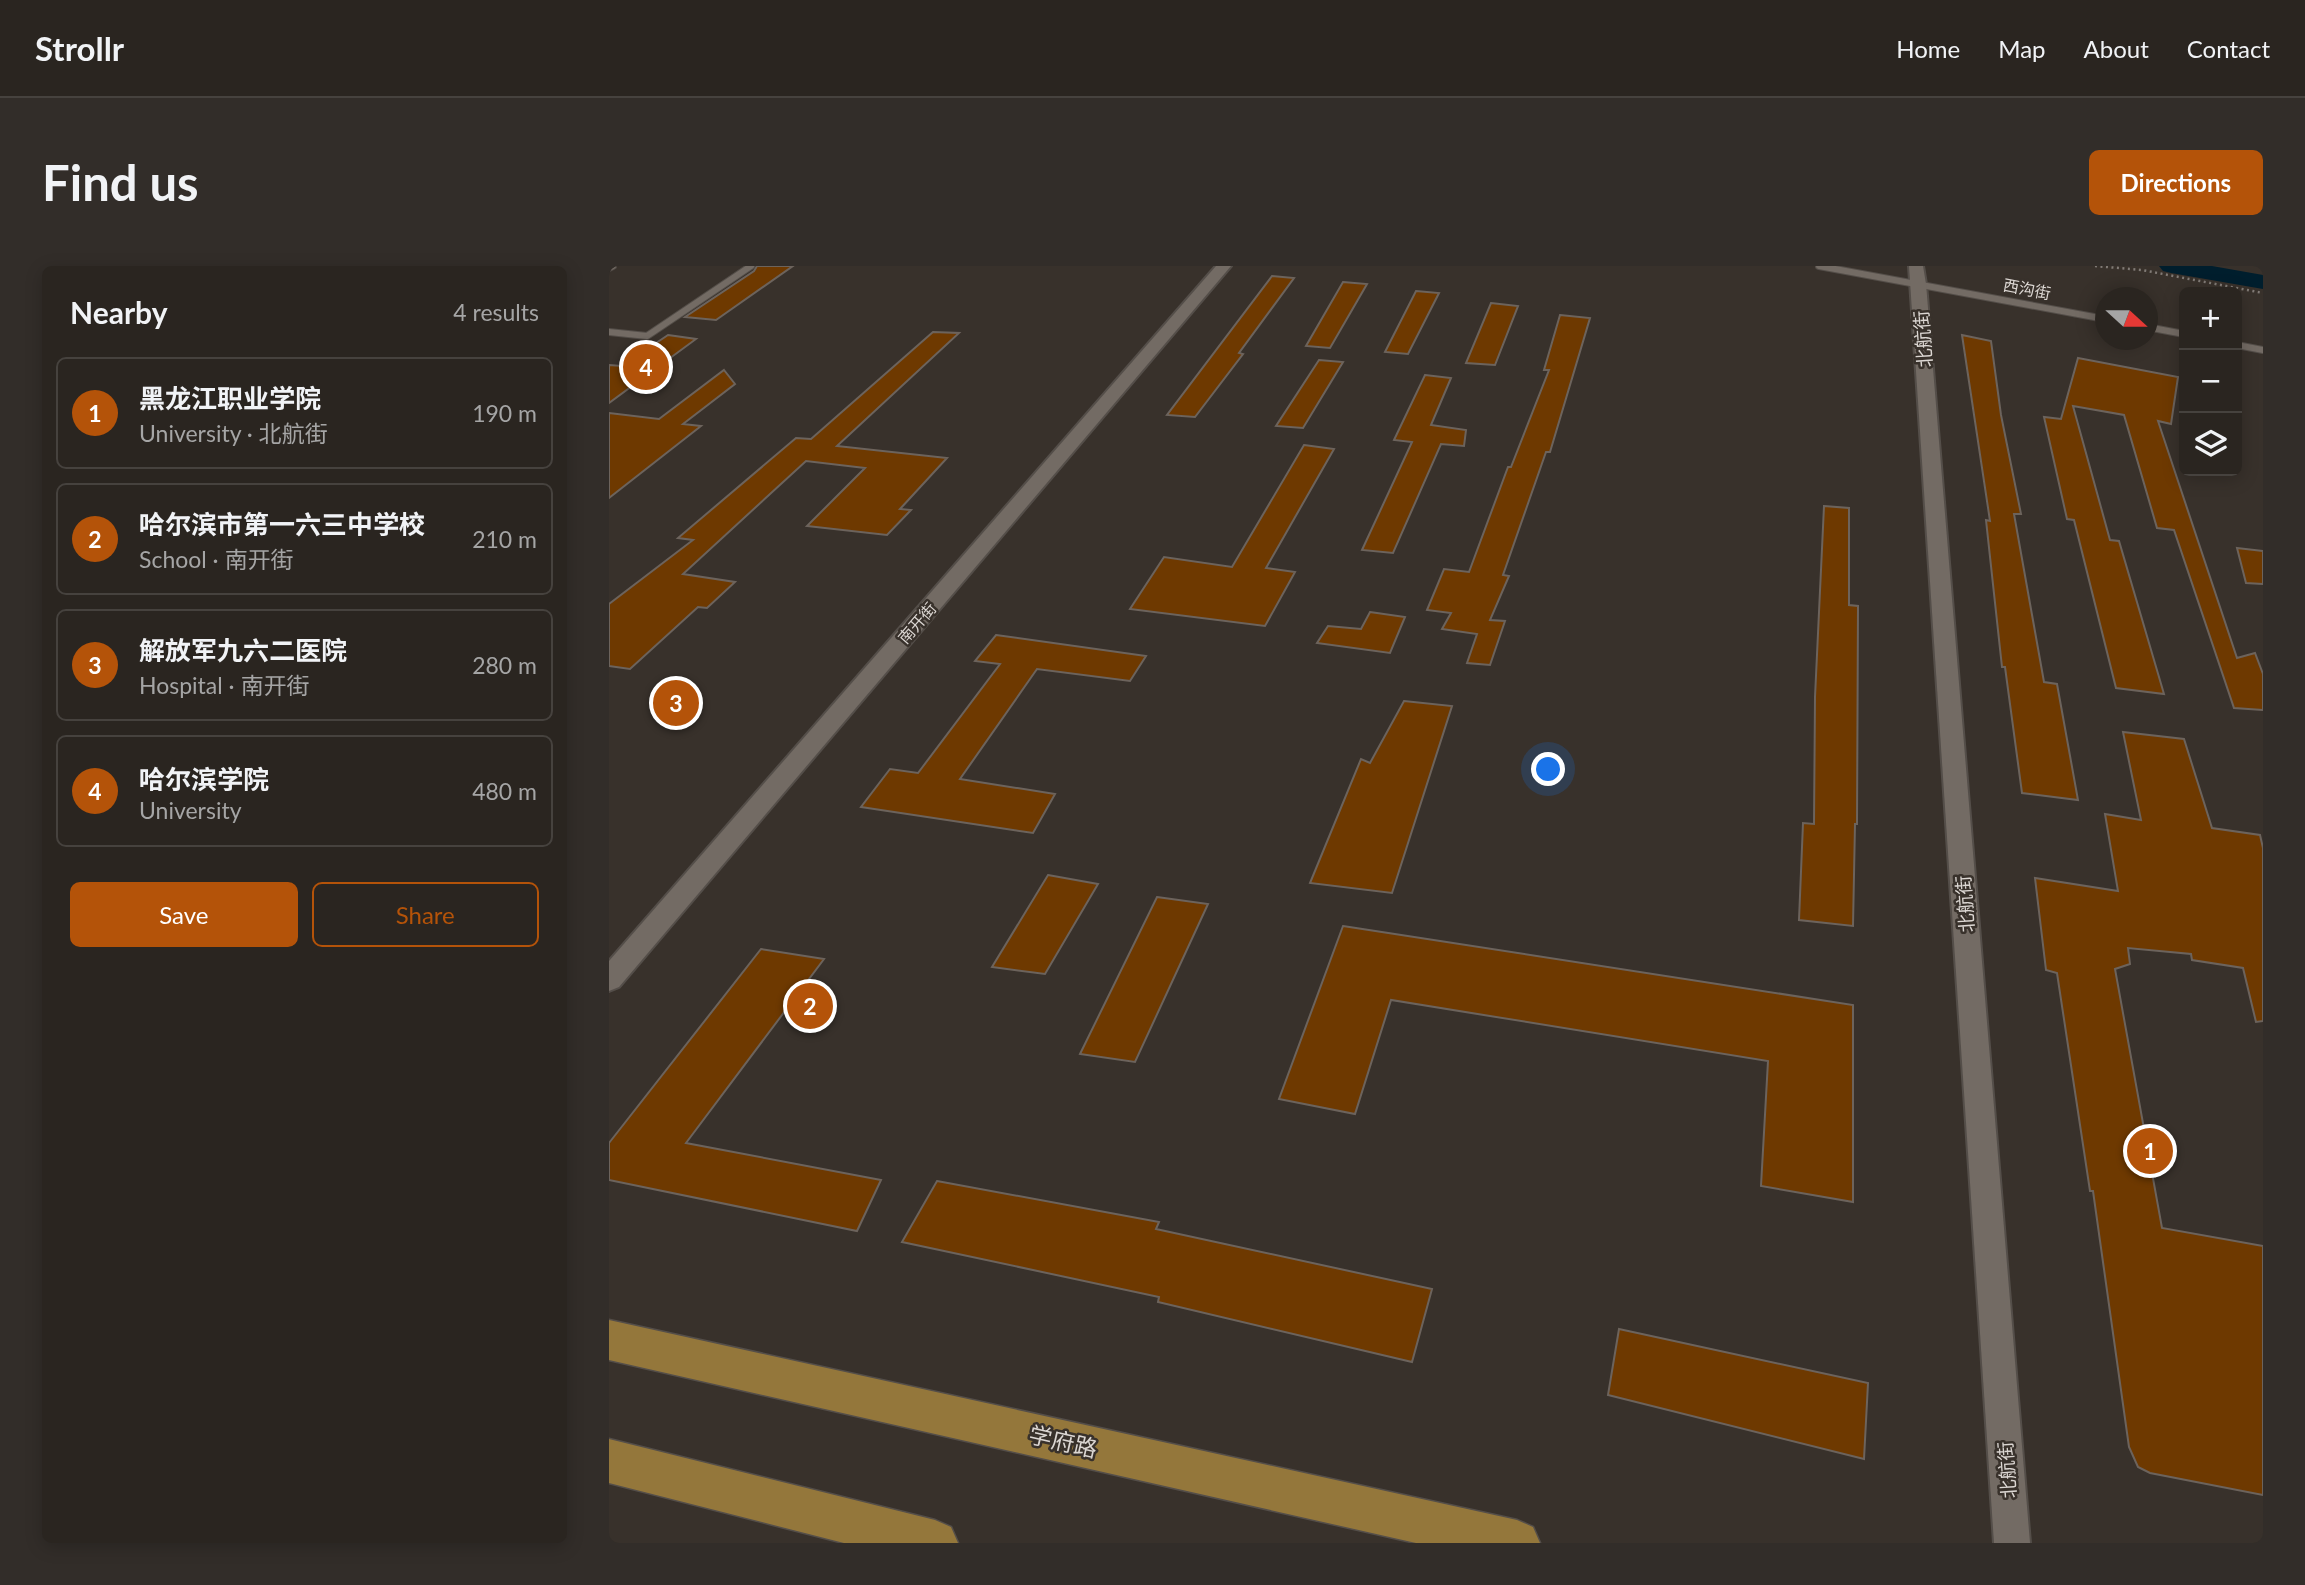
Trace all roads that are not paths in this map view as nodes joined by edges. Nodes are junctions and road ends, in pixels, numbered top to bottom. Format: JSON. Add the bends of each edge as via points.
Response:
{"nodes":[{"id":1,"x":751,"y":266,"type":"edge"},
{"id":2,"x":1224,"y":266,"type":"edge"},
{"id":3,"x":1819,"y":266,"type":"edge"},
{"id":4,"x":1918,"y":275,"type":"edge"},
{"id":5,"x":2095,"y":317,"type":"edge"},
{"id":6,"x":2158,"y":329,"type":"edge"},
{"id":7,"x":609,"y":332,"type":"edge"},
{"id":8,"x":2179,"y":333,"type":"edge"},
{"id":9,"x":2242,"y":346,"type":"edge"},
{"id":10,"x":2263,"y":350,"type":"edge"},
{"id":11,"x":609,"y":980,"type":"edge"},
{"id":12,"x":609,"y":1340,"type":"edge"},
{"id":13,"x":609,"y":1461,"type":"edge"},
{"id":14,"x":935,"y":1543,"type":"edge"},
{"id":15,"x":1517,"y":1543,"type":"edge"},
{"id":16,"x":2013,"y":1543,"type":"edge"}],
"edges":[{"from":1,"to":7,"type":"lane","via":[[647,336]]},
{"from":2,"to":11,"type":"main road","name":"南开街"},
{"from":3,"to":4,"type":"lane","name":"西沟街"},
{"from":4,"to":5,"type":"lane","name":"西沟街"},
{"from":4,"to":16,"type":"street","name":"北航街"},
{"from":6,"to":8,"type":"lane"},
{"from":9,"to":10,"type":"lane"},
{"from":12,"to":15,"type":"highway","name":"学府路"},
{"from":13,"to":14,"type":"highway"}]}
